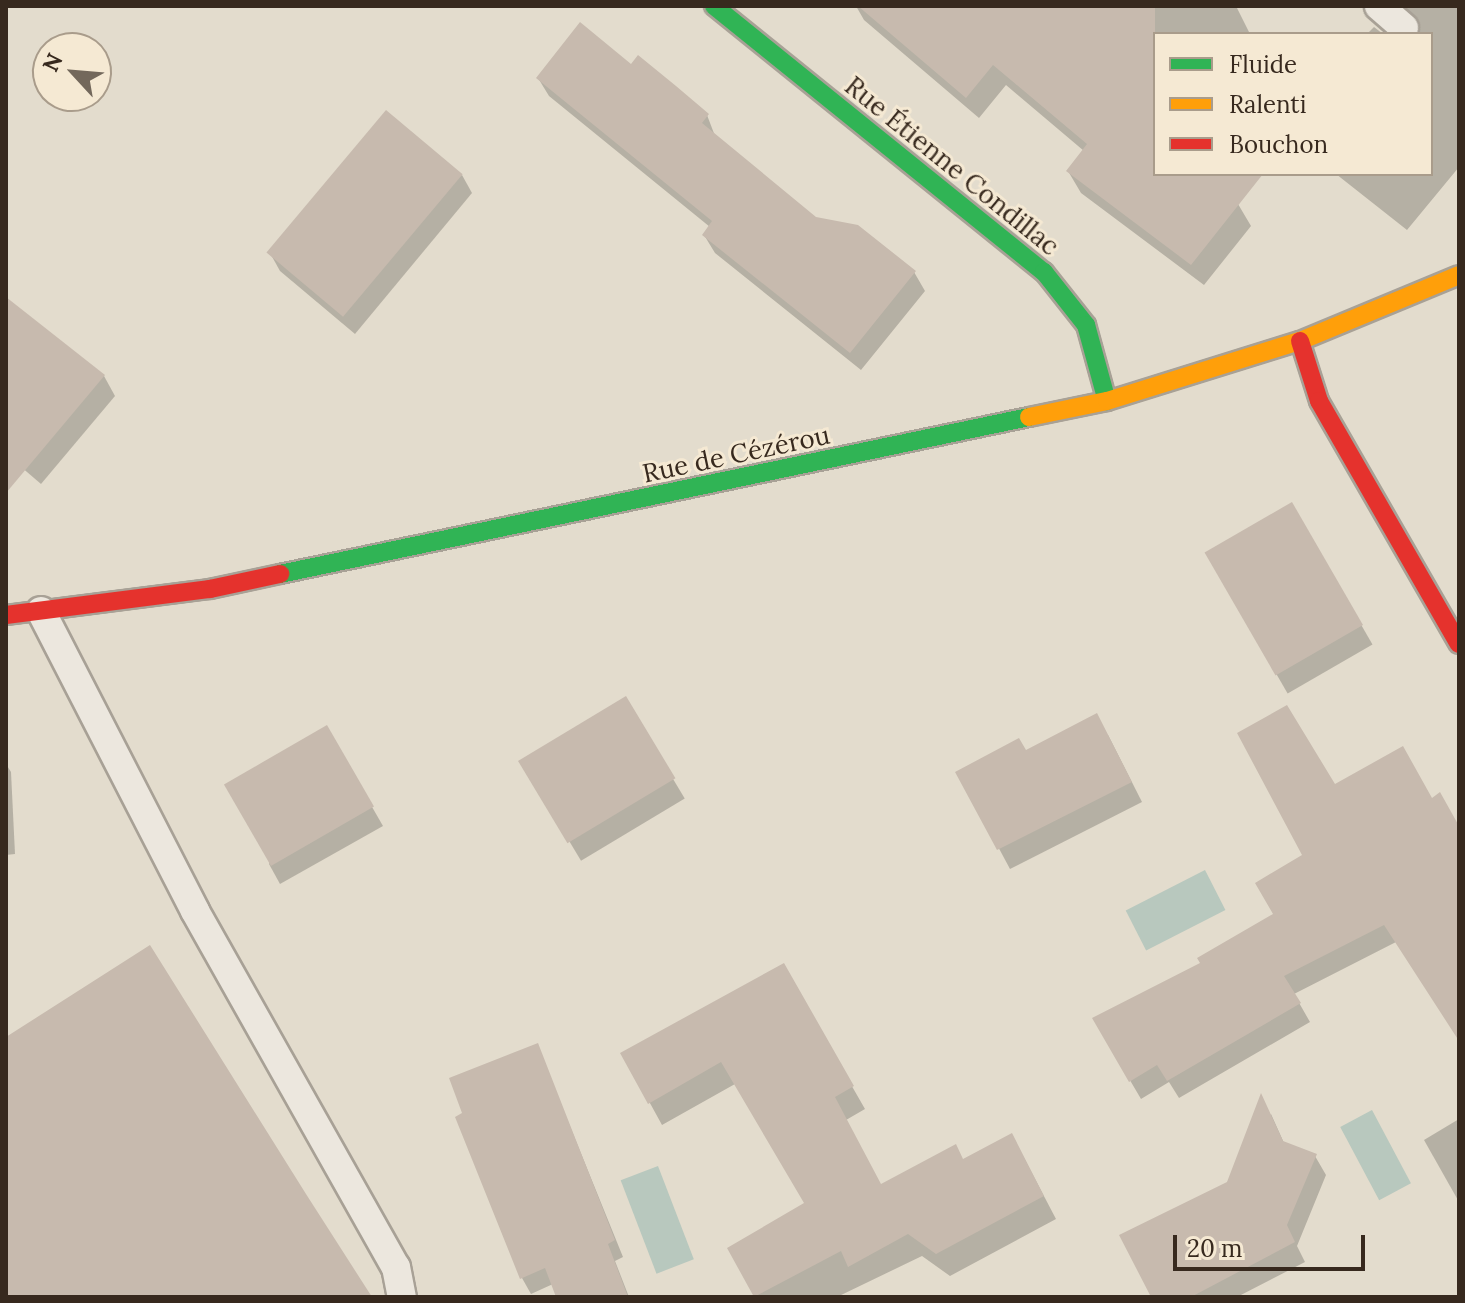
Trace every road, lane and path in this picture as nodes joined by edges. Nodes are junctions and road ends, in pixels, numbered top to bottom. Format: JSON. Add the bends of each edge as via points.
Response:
{"nodes":[{"id":1,"x":714,"y":6,"type":"edge"},
{"id":2,"x":1379,"y":6,"type":"edge"},
{"id":3,"x":1404,"y":28,"type":"dead end"},
{"id":4,"x":1459,"y":275,"type":"edge"},
{"id":5,"x":1300,"y":341,"type":"junction"},
{"id":6,"x":1107,"y":401,"type":"junction"},
{"id":7,"x":41,"y":611,"type":"junction"},
{"id":8,"x":6,"y":615,"type":"edge"},
{"id":9,"x":1459,"y":644,"type":"edge"},
{"id":10,"x":402,"y":1297,"type":"edge"}],
"edges":[{"from":1,"to":6,"type":"street","name":"Rue Étienne Condillac","via":[[1044,272],[1086,325]]},
{"from":2,"to":3,"type":"lane"},
{"from":4,"to":5,"type":"street","name":"Rue de Cézérou"},
{"from":5,"to":6,"type":"street","name":"Rue de Cézérou"},
{"from":5,"to":9,"type":"street","via":[[1319,401]]},
{"from":6,"to":7,"type":"street","name":"Rue de Cézérou","via":[[210,589]]},
{"from":7,"to":8,"type":"street","name":"Rue de Cézérou"},
{"from":7,"to":10,"type":"lane","via":[[195,911],[396,1267]]}]}
